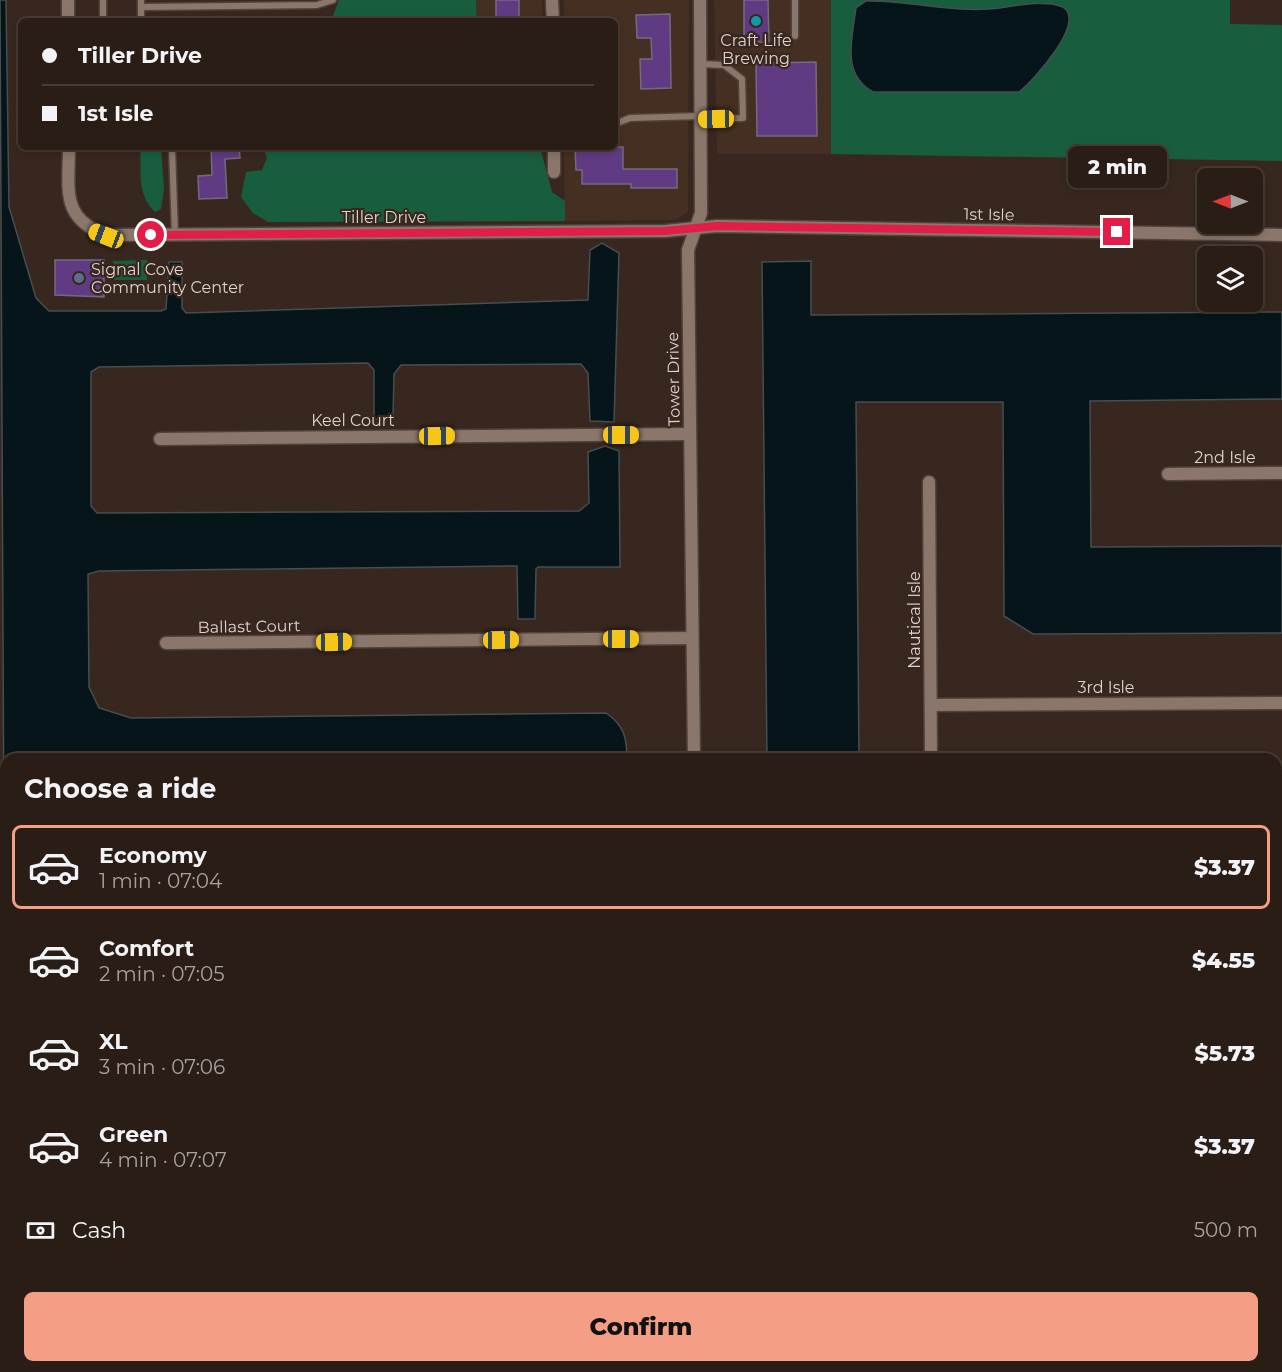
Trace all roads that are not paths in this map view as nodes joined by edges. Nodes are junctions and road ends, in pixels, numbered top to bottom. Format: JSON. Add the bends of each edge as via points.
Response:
{"nodes":[{"id":1,"x":68,"y":0,"type":"edge"},
{"id":2,"x":103,"y":0,"type":"edge"},
{"id":3,"x":333,"y":0,"type":"edge"},
{"id":4,"x":552,"y":0,"type":"edge"},
{"id":5,"x":700,"y":0,"type":"edge"},
{"id":6,"x":795,"y":0,"type":"edge"},
{"id":7,"x":141,"y":4,"type":"edge"},
{"id":8,"x":68,"y":18,"type":"edge"},
{"id":9,"x":104,"y":18,"type":"edge"},
{"id":10,"x":553,"y":18,"type":"edge"},
{"id":11,"x":795,"y":36,"type":"dead end"},
{"id":12,"x":700,"y":64,"type":"junction"},
{"id":13,"x":701,"y":118,"type":"junction"},
{"id":14,"x":618,"y":123,"type":"edge"},
{"id":15,"x":69,"y":150,"type":"edge"},
{"id":16,"x":172,"y":150,"type":"edge"},
{"id":17,"x":554,"y":150,"type":"edge"},
{"id":18,"x":554,"y":172,"type":"dead end"},
{"id":19,"x":696,"y":228,"type":"junction"},
{"id":20,"x":175,"y":235,"type":"junction"},
{"id":21,"x":1282,"y":235,"type":"edge"},
{"id":22,"x":690,"y":434,"type":"junction"},
{"id":23,"x":160,"y":438,"type":"dead end"},
{"id":24,"x":1282,"y":473,"type":"edge"},
{"id":25,"x":1168,"y":474,"type":"dead end"},
{"id":26,"x":929,"y":482,"type":"dead end"},
{"id":27,"x":692,"y":638,"type":"junction"},
{"id":28,"x":166,"y":643,"type":"dead end"},
{"id":29,"x":1282,"y":703,"type":"edge"},
{"id":30,"x":931,"y":705,"type":"junction"},
{"id":31,"x":694,"y":753,"type":"edge"},
{"id":32,"x":931,"y":753,"type":"edge"}],
"edges":[{"from":1,"to":8,"type":"street"},
{"from":2,"to":9,"type":"lane"},
{"from":3,"to":7,"type":"lane","via":[[317,5]]},
{"from":4,"to":10,"type":"street"},
{"from":5,"to":12,"type":"street","name":"Tower Drive"},
{"from":6,"to":11,"type":"lane"},
{"from":12,"to":13,"type":"street","name":"Tower Drive"},
{"from":12,"to":13,"type":"lane","via":[[724,65],[742,79],[743,118]]},
{"from":13,"to":14,"type":"lane","via":[[630,118]]},
{"from":13,"to":19,"type":"street","name":"Tower Drive","via":[[701,213]]},
{"from":15,"to":20,"type":"street","name":"Tiller Drive","via":[[71,208],[87,228],[106,236]]},
{"from":16,"to":20,"type":"lane"},
{"from":17,"to":18,"type":"street"},
{"from":19,"to":20,"type":"street","name":"Tiller Drive"},
{"from":19,"to":21,"type":"street","name":"1st Isle"},
{"from":19,"to":22,"type":"street","name":"Tower Drive","via":[[688,250]]},
{"from":22,"to":23,"type":"street","name":"Keel Court"},
{"from":22,"to":27,"type":"street","name":"Tower Drive"},
{"from":24,"to":25,"type":"street","name":"2nd Isle"},
{"from":26,"to":30,"type":"street","name":"Nautical Isle"},
{"from":27,"to":28,"type":"street","name":"Ballast Court"},
{"from":27,"to":31,"type":"street","name":"Tower Drive"},
{"from":29,"to":30,"type":"street","name":"3rd Isle"},
{"from":30,"to":32,"type":"street","name":"Nautical Isle"}]}
